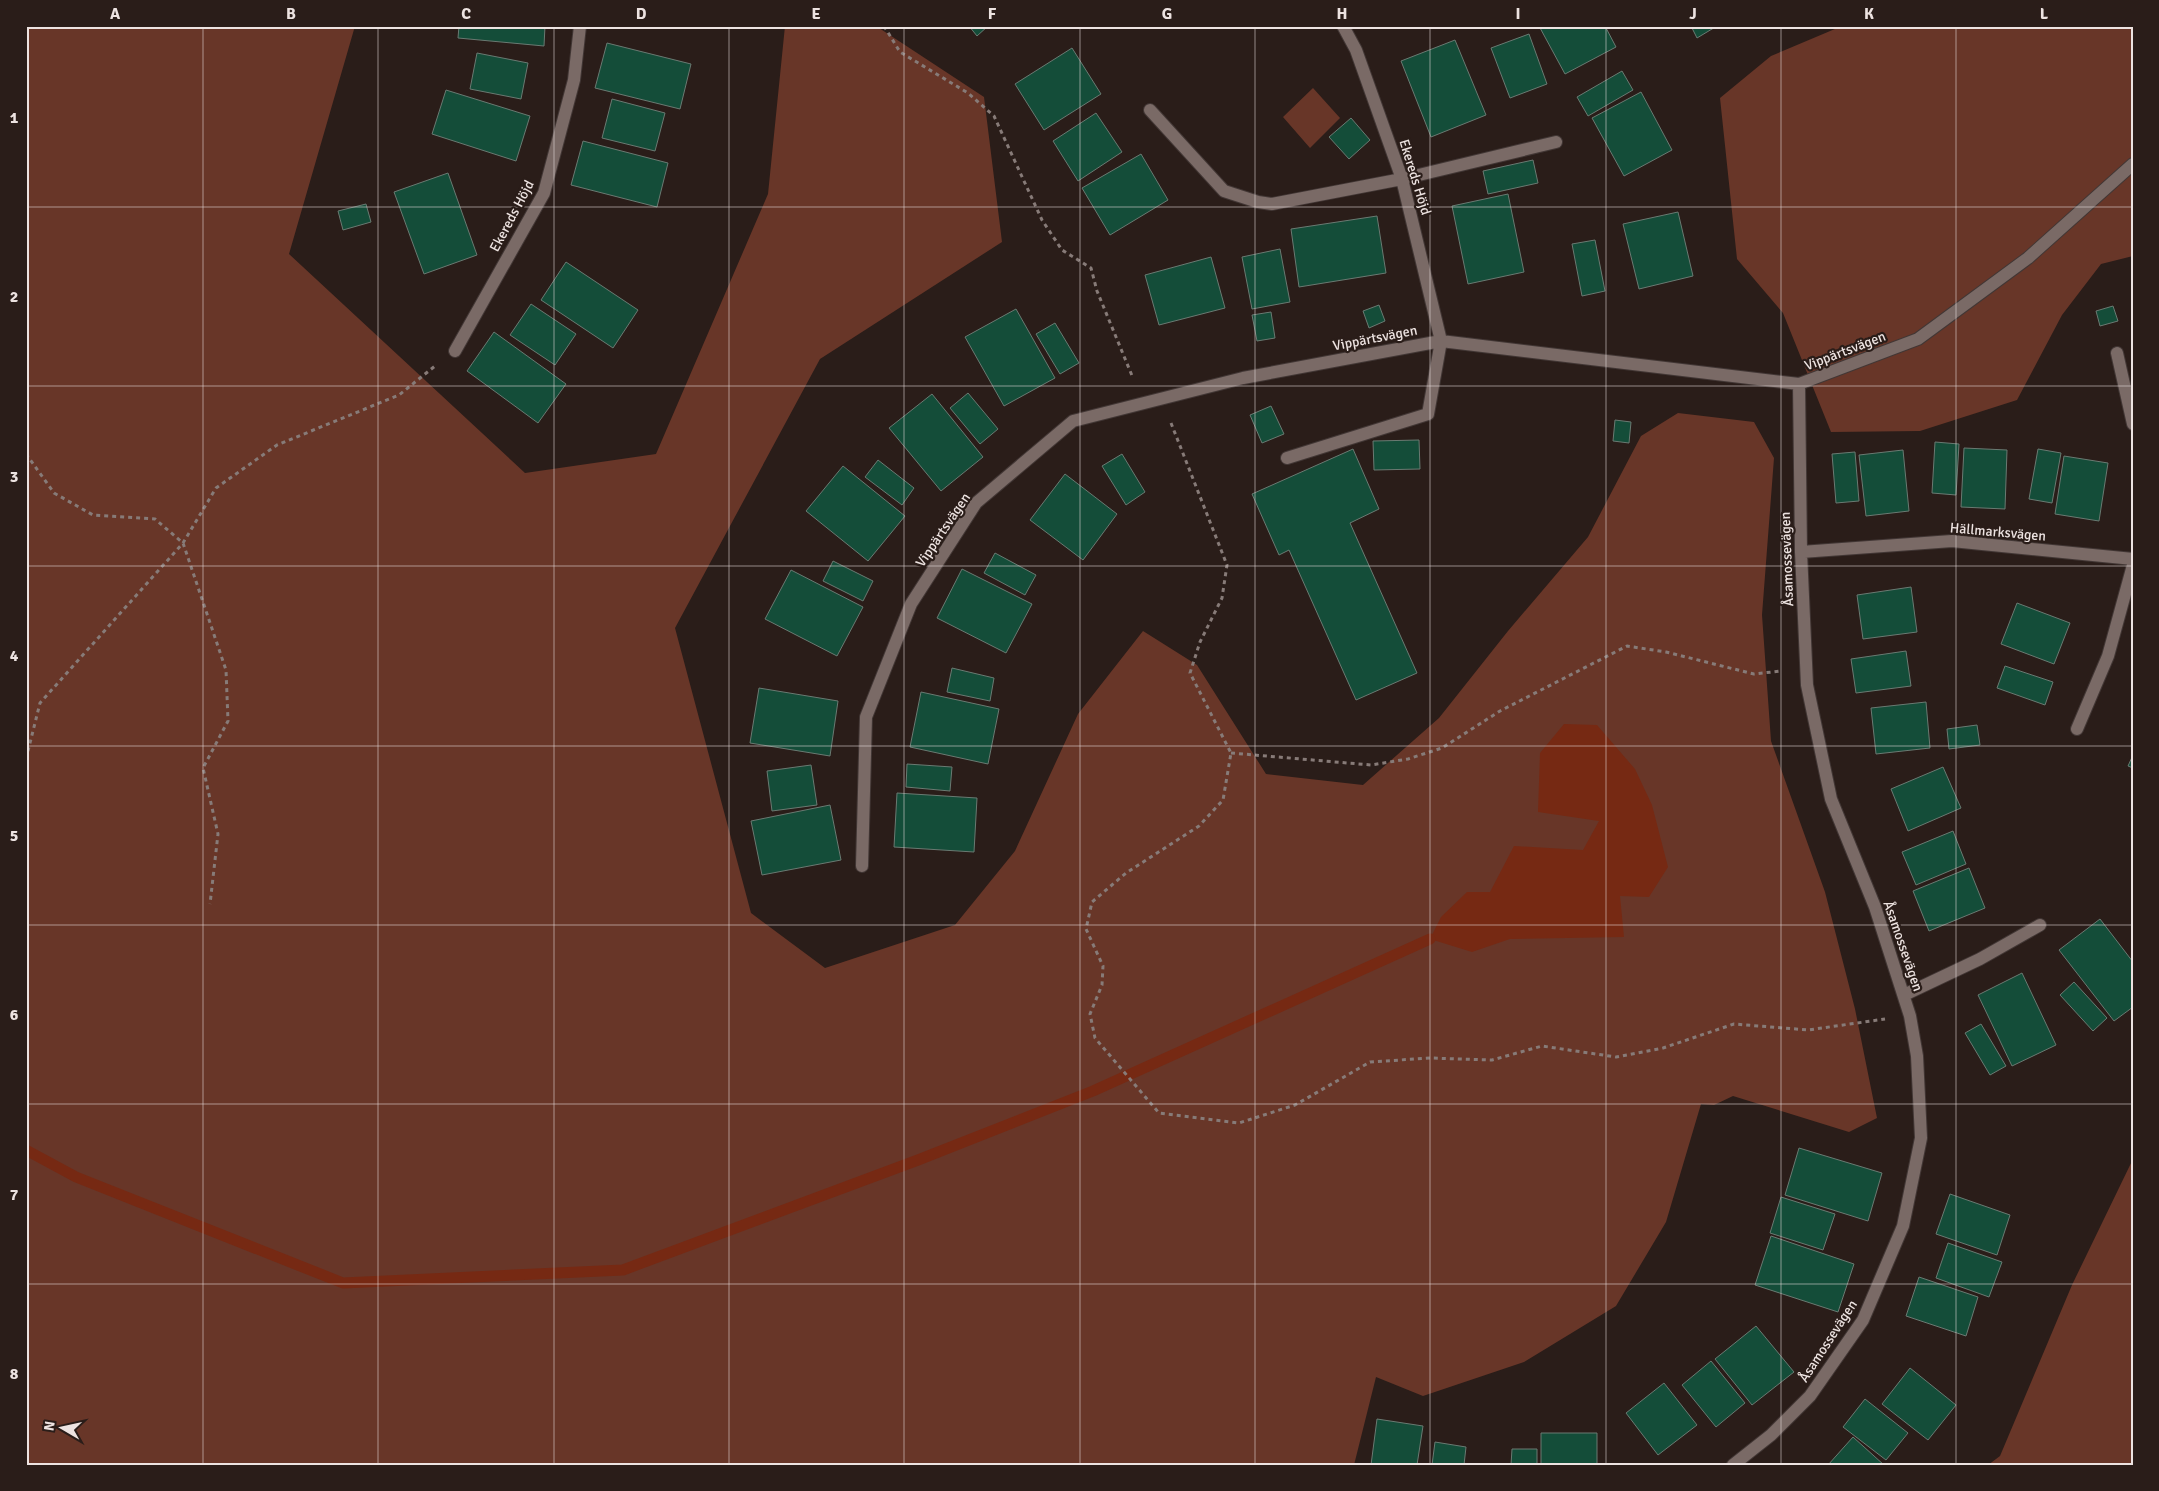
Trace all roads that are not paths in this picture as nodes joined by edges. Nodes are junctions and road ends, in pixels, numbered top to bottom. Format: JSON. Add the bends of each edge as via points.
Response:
{"nodes":[{"id":1,"x":580,"y":26,"type":"edge"},
{"id":2,"x":1343,"y":26,"type":"edge"},
{"id":3,"x":1150,"y":110,"type":"dead end"},
{"id":4,"x":1556,"y":142,"type":"dead end"},
{"id":5,"x":2133,"y":164,"type":"edge"},
{"id":6,"x":1402,"y":179,"type":"junction"},
{"id":7,"x":1441,"y":341,"type":"junction"},
{"id":8,"x":455,"y":351,"type":"road end"},
{"id":9,"x":2117,"y":353,"type":"dead end"},
{"id":10,"x":1799,"y":384,"type":"junction"},
{"id":11,"x":2133,"y":424,"type":"edge"},
{"id":12,"x":1287,"y":458,"type":"dead end"},
{"id":13,"x":1801,"y":552,"type":"junction"},
{"id":14,"x":2133,"y":559,"type":"edge"},
{"id":15,"x":2133,"y":565,"type":"edge"},
{"id":16,"x":2077,"y":729,"type":"dead end"},
{"id":17,"x":862,"y":866,"type":"dead end"},
{"id":18,"x":2040,"y":925,"type":"dead end"},
{"id":19,"x":1904,"y":995,"type":"junction"},
{"id":20,"x":1733,"y":1465,"type":"edge"}],
"edges":[{"from":1,"to":8,"type":"street","name":"Ekereds Höjd","via":[[574,80],[544,193]]},
{"from":2,"to":6,"type":"street","name":"Ekereds Höjd","via":[[1356,50]]},
{"from":3,"to":6,"type":"street","via":[[1224,191],[1258,202],[1272,204]]},
{"from":4,"to":6,"type":"street"},
{"from":5,"to":10,"type":"street","name":"Vippärtsvägen","via":[[2028,258],[1918,339]]},
{"from":6,"to":7,"type":"street","name":"Ekereds Höjd"},
{"from":7,"to":10,"type":"street","name":"Vippärtsvägen"},
{"from":7,"to":12,"type":"street","via":[[1428,414]]},
{"from":7,"to":17,"type":"street","name":"Vippärtsvägen","via":[[1243,378],[1073,421],[976,503],[911,604],[866,717]]},
{"from":9,"to":11,"type":"street"},
{"from":10,"to":13,"type":"street","name":"Åsamossevägen"},
{"from":13,"to":14,"type":"street","name":"Hällmarksvägen","via":[[1952,541]]},
{"from":13,"to":19,"type":"street","name":"Åsamossevägen","via":[[1807,685],[1831,799],[1875,907]]},
{"from":15,"to":16,"type":"street","via":[[2108,656]]},
{"from":18,"to":19,"type":"street","via":[[1980,959]]},
{"from":19,"to":20,"type":"street","name":"Åsamossevägen","via":[[1917,1056],[1921,1138],[1902,1226],[1863,1320],[1810,1396]]}]}
